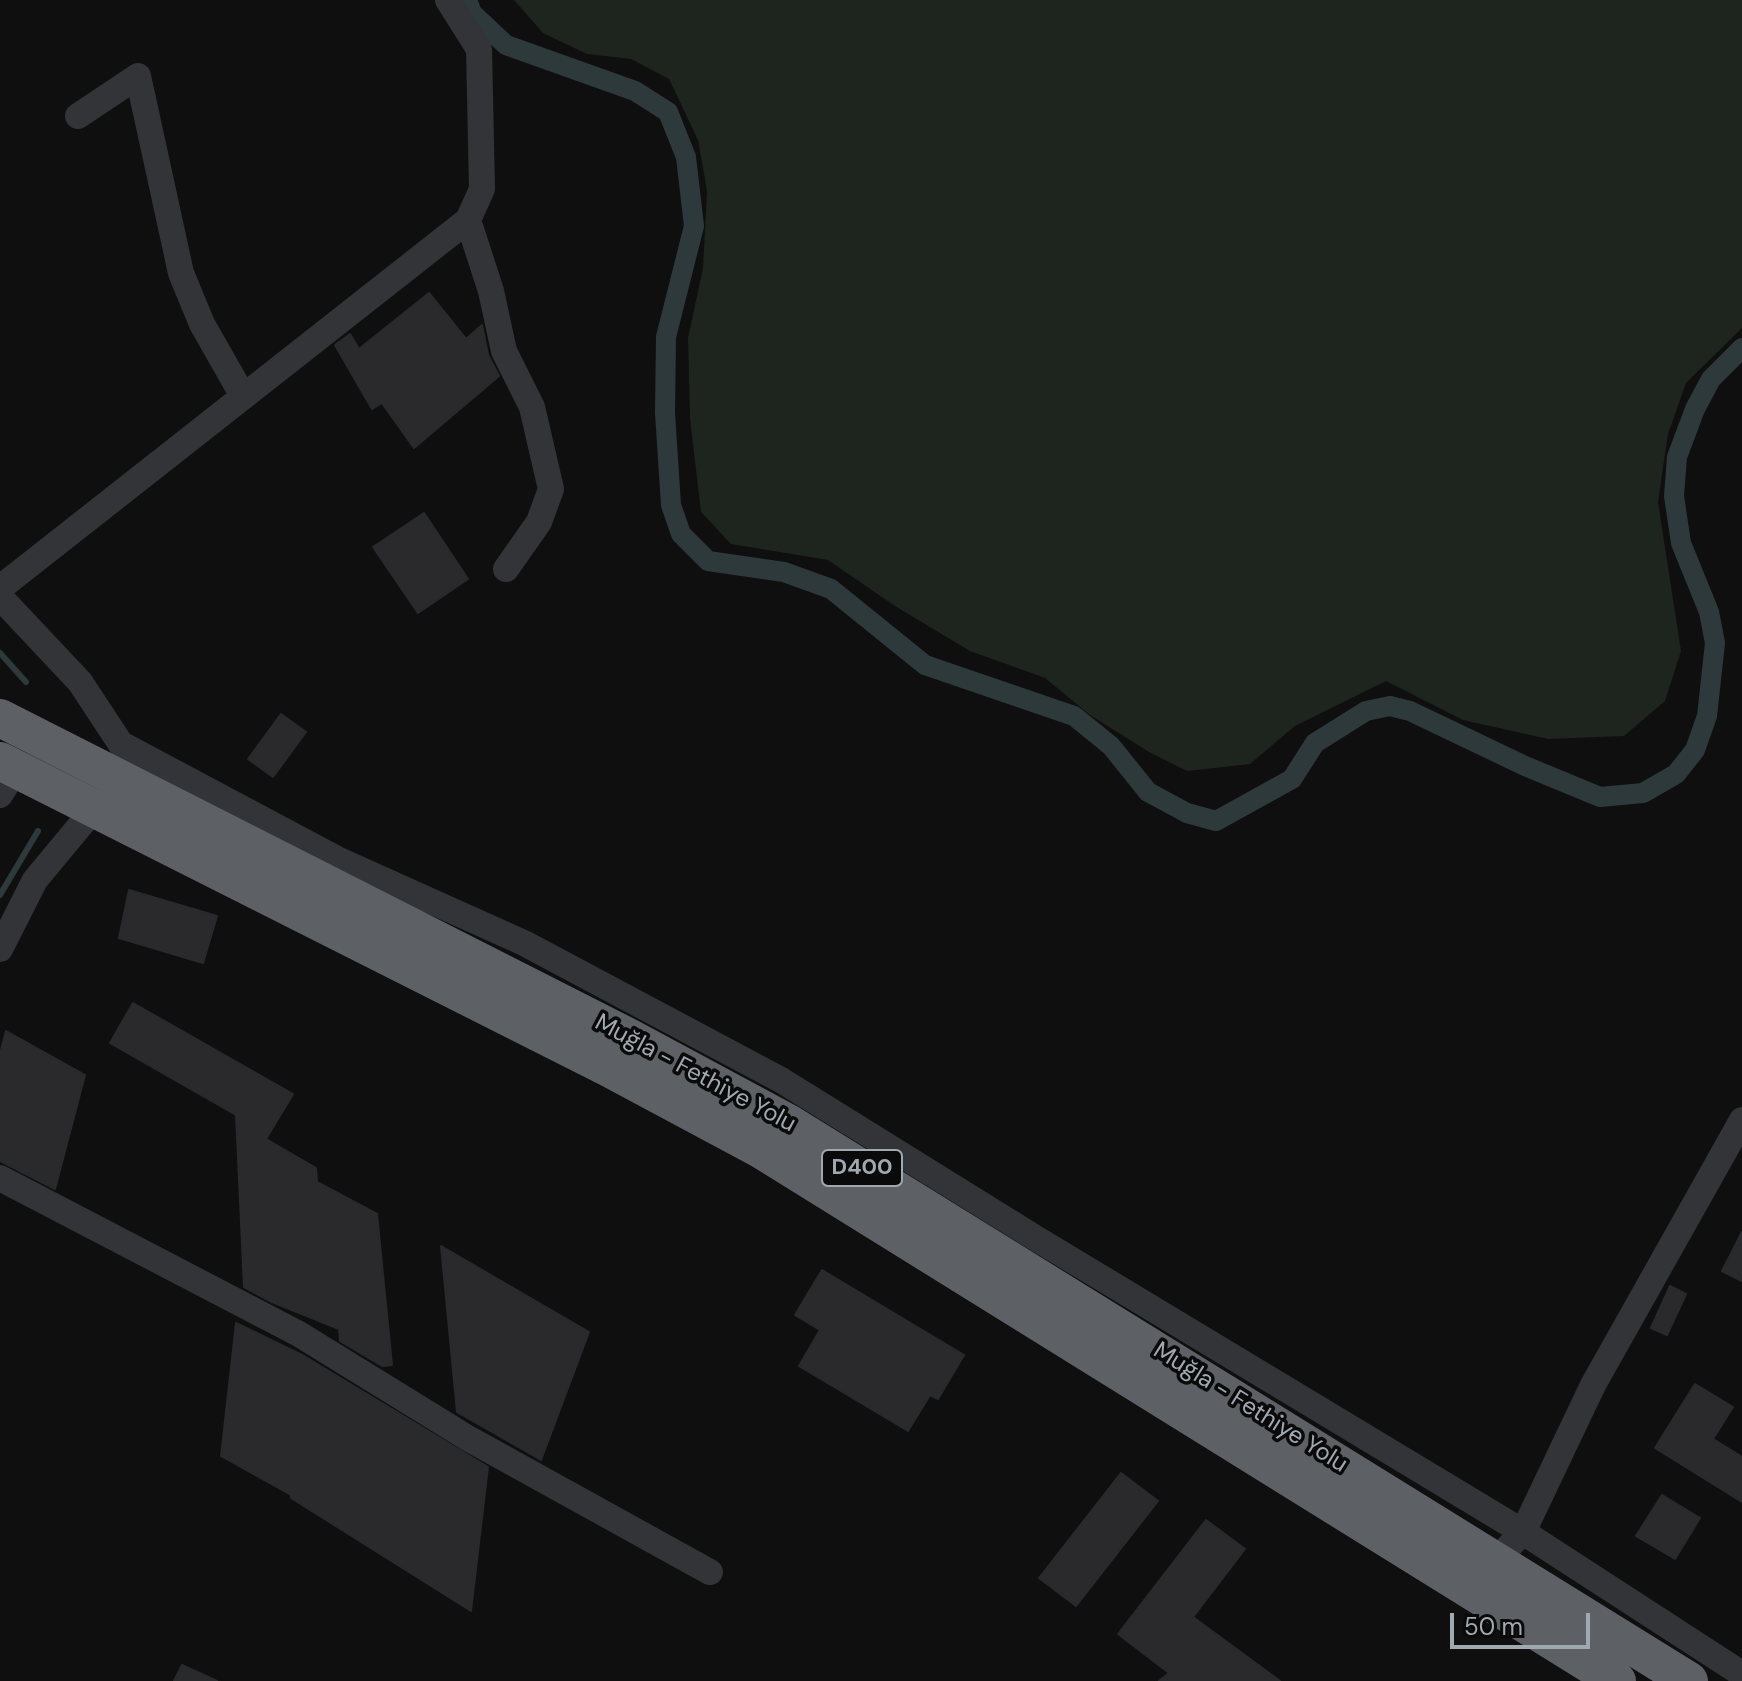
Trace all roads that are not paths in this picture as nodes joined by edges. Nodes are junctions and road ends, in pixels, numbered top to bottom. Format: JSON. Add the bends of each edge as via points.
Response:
{"nodes":[{"id":1,"x":448,"y":0,"type":"edge"},
{"id":2,"x":78,"y":116,"type":"dead end"},
{"id":3,"x":468,"y":220,"type":"junction"},
{"id":4,"x":243,"y":396,"type":"junction"},
{"id":5,"x":506,"y":569,"type":"dead end"},
{"id":6,"x":0,"y":588,"type":"edge"},
{"id":7,"x":0,"y":597,"type":"edge"},
{"id":8,"x":0,"y":718,"type":"edge"},
{"id":9,"x":123,"y":745,"type":"junction"},
{"id":10,"x":5,"y":775,"type":"edge"},
{"id":11,"x":152,"y":795,"type":"junction"},
{"id":12,"x":94,"y":809,"type":"junction"},
{"id":13,"x":0,"y":949,"type":"edge"},
{"id":14,"x":516,"y":960,"type":"junction"},
{"id":15,"x":1742,"y":1120,"type":"edge"},
{"id":16,"x":0,"y":1178,"type":"edge"},
{"id":17,"x":1523,"y":1532,"type":"junction"},
{"id":18,"x":1495,"y":1561,"type":"junction"},
{"id":19,"x":710,"y":1572,"type":"dead end"},
{"id":20,"x":1742,"y":1674,"type":"edge"},
{"id":21,"x":1617,"y":1681,"type":"edge"},
{"id":22,"x":1689,"y":1681,"type":"edge"}],
"edges":[{"from":1,"to":3,"type":"street","via":[[479,49],[482,189]]},
{"from":2,"to":4,"type":"street","via":[[138,76],[181,273],[202,324]]},
{"from":3,"to":4,"type":"street"},
{"from":3,"to":5,"type":"street","via":[[504,351],[532,407],[551,489],[539,522]]},
{"from":4,"to":6,"type":"street"},
{"from":7,"to":9,"type":"street","via":[[80,682]]},
{"from":8,"to":11,"type":"highway","name":"Muğla - Fethiye Yolu","number":"D400"},
{"from":9,"to":11,"type":"street"},
{"from":9,"to":14,"type":"street"},
{"from":10,"to":12,"type":"highway","name":"Muğla - Fethiye Yolu","number":"D400"},
{"from":11,"to":14,"type":"highway","name":"Muğla - Fethiye Yolu","number":"D400"},
{"from":12,"to":13,"type":"street","via":[[35,880]]},
{"from":12,"to":21,"type":"highway","name":"Muğla - Fethiye Yolu","number":"D400","via":[[762,1150]]},
{"from":14,"to":17,"type":"street","via":[[781,1080]]},
{"from":14,"to":18,"type":"highway","name":"Muğla - Fethiye Yolu","number":"D400"},
{"from":15,"to":17,"type":"street","via":[[1593,1385]]},
{"from":16,"to":19,"type":"street","via":[[299,1334],[466,1437]]},
{"from":17,"to":18,"type":"street"},
{"from":17,"to":20,"type":"street"},
{"from":18,"to":22,"type":"highway","name":"Muğla - Fethiye Yolu","number":"D400"}]}
